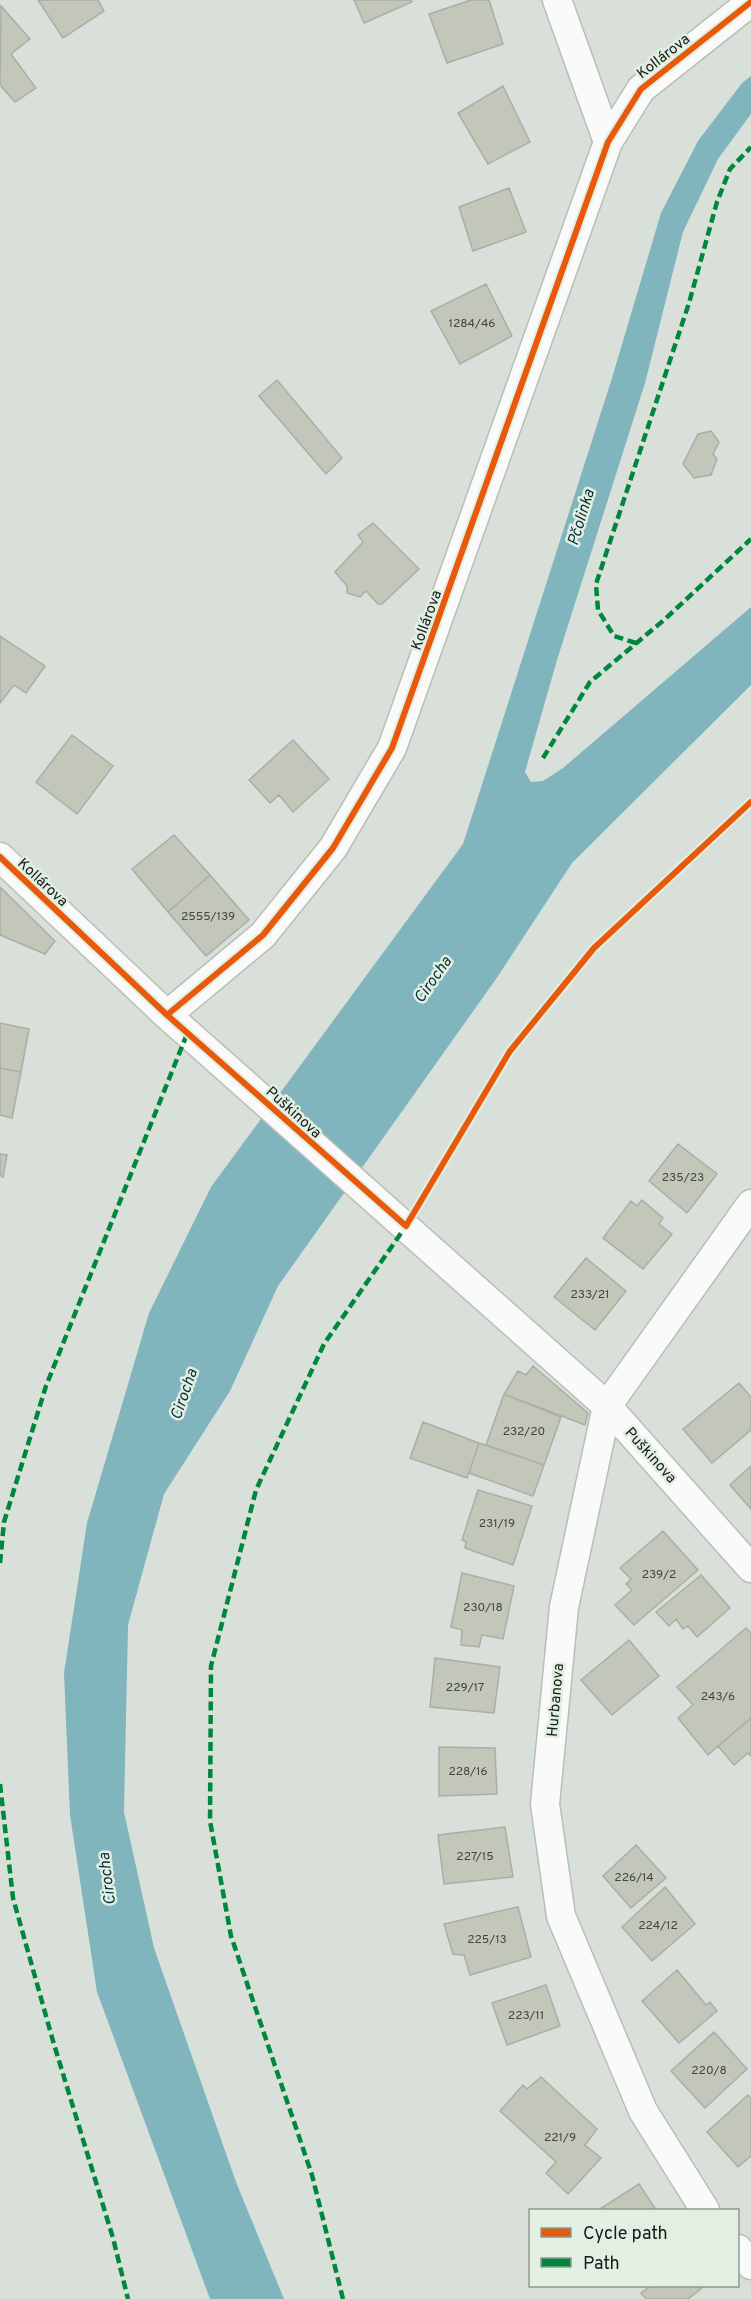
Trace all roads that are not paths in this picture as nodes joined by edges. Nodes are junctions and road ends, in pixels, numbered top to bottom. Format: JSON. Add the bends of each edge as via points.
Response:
{"nodes":[{"id":1,"x":557,"y":0,"type":"edge"},
{"id":2,"x":751,"y":2,"type":"edge"},
{"id":3,"x":608,"y":142,"type":"junction"},
{"id":4,"x":0,"y":857,"type":"edge"},
{"id":5,"x":167,"y":1015,"type":"junction"},
{"id":6,"x":751,"y":1204,"type":"edge"},
{"id":7,"x":608,"y":1406,"type":"junction"},
{"id":8,"x":751,"y":1568,"type":"edge"},
{"id":9,"x":704,"y":2209,"type":"edge"},
{"id":10,"x":739,"y":2250,"type":"edge"},
{"id":11,"x":751,"y":2265,"type":"edge"}],
"edges":[{"from":1,"to":3,"type":"street"},
{"from":2,"to":3,"type":"street","name":"Kollárova","via":[[641,88]]},
{"from":3,"to":5,"type":"street","name":"Kollárova","via":[[392,748],[333,848],[263,935]]},
{"from":4,"to":5,"type":"street","name":"Kollárova"},
{"from":5,"to":7,"type":"street","name":"Puškinova"},
{"from":6,"to":7,"type":"street","name":"Hurbanova"},
{"from":7,"to":8,"type":"street","name":"Puškinova"},
{"from":7,"to":9,"type":"street","name":"Hurbanova","via":[[564,1607],[545,1804],[561,1916],[643,2111]]},
{"from":10,"to":11,"type":"street"}]}
